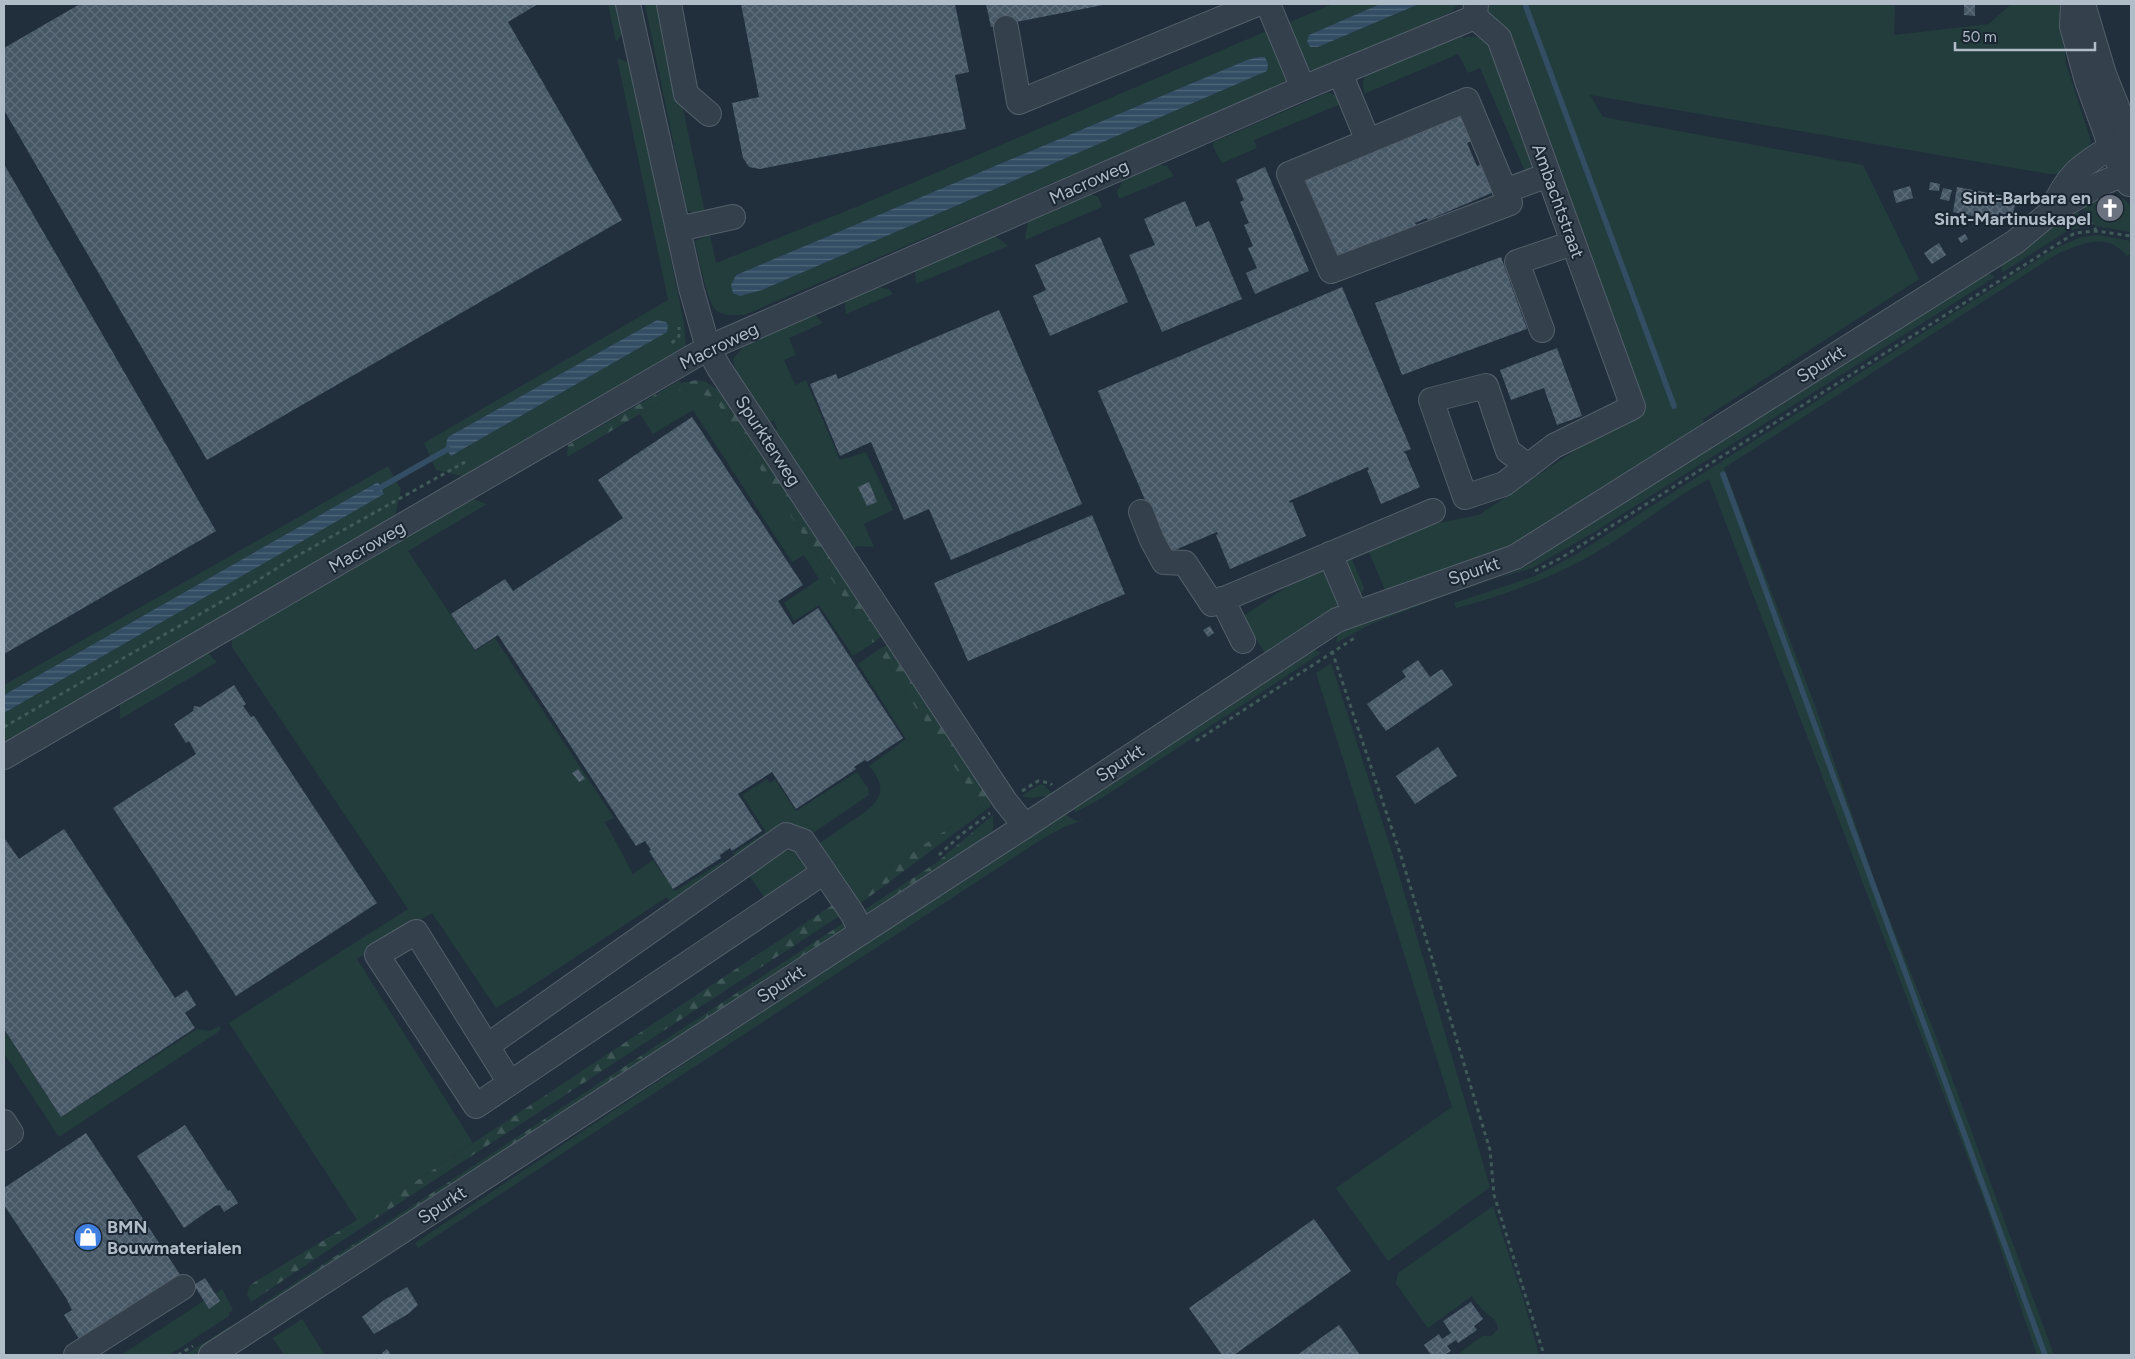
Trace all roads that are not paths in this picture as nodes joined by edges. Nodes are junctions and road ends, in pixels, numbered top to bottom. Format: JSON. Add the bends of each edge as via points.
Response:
{"nodes":[{"id":1,"x":628,"y":4,"type":"edge"},
{"id":2,"x":669,"y":4,"type":"edge"},
{"id":3,"x":1257,"y":4,"type":"edge"},
{"id":4,"x":1268,"y":4,"type":"edge"},
{"id":5,"x":2073,"y":4,"type":"edge"},
{"id":6,"x":2083,"y":4,"type":"edge"},
{"id":7,"x":1476,"y":10,"type":"edge"},
{"id":8,"x":1006,"y":28,"type":"dead end"},
{"id":9,"x":1340,"y":73,"type":"junction"},
{"id":10,"x":1303,"y":88,"type":"junction"},
{"id":11,"x":709,"y":114,"type":"dead end"},
{"id":12,"x":1368,"y":141,"type":"junction"},
{"id":13,"x":2124,"y":147,"type":"edge"},
{"id":14,"x":2129,"y":174,"type":"edge"},
{"id":15,"x":1548,"y":175,"type":"junction"},
{"id":16,"x":1505,"y":191,"type":"junction"},
{"id":17,"x":2051,"y":212,"type":"junction"},
{"id":18,"x":733,"y":217,"type":"dead end"},
{"id":19,"x":678,"y":229,"type":"junction"},
{"id":20,"x":1573,"y":243,"type":"junction"},
{"id":21,"x":1542,"y":330,"type":"dead end"},
{"id":22,"x":708,"y":348,"type":"junction"},
{"id":23,"x":1528,"y":466,"type":"junction"},
{"id":24,"x":1433,"y":511,"type":"dead end"},
{"id":25,"x":1141,"y":512,"type":"dead end"},
{"id":26,"x":1330,"y":554,"type":"junction"},
{"id":27,"x":1222,"y":599,"type":"junction"},
{"id":28,"x":1354,"y":613,"type":"junction"},
{"id":29,"x":1243,"y":641,"type":"dead end"},
{"id":30,"x":4,"y":757,"type":"edge"},
{"id":31,"x":1025,"y":826,"type":"junction"},
{"id":32,"x":824,"y":872,"type":"junction"},
{"id":33,"x":862,"y":932,"type":"junction"},
{"id":34,"x":487,"y":1046,"type":"junction"},
{"id":35,"x":510,"y":1083,"type":"junction"},
{"id":36,"x":4,"y":1122,"type":"edge"},
{"id":37,"x":4,"y":1138,"type":"edge"},
{"id":38,"x":183,"y":1287,"type":"dead end"},
{"id":39,"x":76,"y":1355,"type":"edge"},
{"id":40,"x":211,"y":1355,"type":"edge"}],
"edges":[{"from":1,"to":19,"type":"street","name":"Spurkterweg"},
{"from":2,"to":11,"type":"street","via":[[686,94]]},
{"from":3,"to":8,"type":"street","via":[[1019,102]]},
{"from":4,"to":10,"type":"street"},
{"from":5,"to":13,"type":"street","via":[[2072,26],[2087,81]]},
{"from":6,"to":13,"type":"street"},
{"from":7,"to":9,"type":"street","name":"Macroweg"},
{"from":7,"to":15,"type":"street","name":"Ambachtstraat","via":[[1499,38]]},
{"from":9,"to":10,"type":"street","name":"Macroweg"},
{"from":9,"to":12,"type":"street"},
{"from":10,"to":22,"type":"street","name":"Macroweg"},
{"from":12,"to":16,"type":"street","via":[[1467,100]]},
{"from":12,"to":16,"type":"street","via":[[1289,174],[1331,271],[1510,203]]},
{"from":13,"to":14,"type":"street"},
{"from":13,"to":17,"type":"street","name":"Spurkt","via":[[2081,165],[2062,188]]},
{"from":14,"to":17,"type":"street","name":"Spurkt","via":[[2100,184]]},
{"from":15,"to":16,"type":"street"},
{"from":15,"to":20,"type":"street","name":"Ambachtstraat"},
{"from":17,"to":28,"type":"street","name":"Spurkt","via":[[2008,246],[1515,557]]},
{"from":18,"to":19,"type":"street"},
{"from":19,"to":22,"type":"street","name":"Spurkterweg","via":[[690,288]]},
{"from":20,"to":21,"type":"street","via":[[1517,262]]},
{"from":20,"to":23,"type":"street","name":"Ambachtstraat","via":[[1633,406],[1554,446]]},
{"from":22,"to":30,"type":"street","name":"Macroweg"},
{"from":22,"to":31,"type":"street","name":"Spurkterweg","via":[[1005,801]]},
{"from":23,"to":23,"type":"street","via":[[1504,484],[1466,497],[1431,400],[1486,386],[1508,451]]},
{"from":24,"to":26,"type":"street"},
{"from":25,"to":27,"type":"street","via":[[1164,562],[1185,564],[1212,604]]},
{"from":26,"to":27,"type":"street"},
{"from":26,"to":28,"type":"street"},
{"from":27,"to":29,"type":"street"},
{"from":28,"to":31,"type":"street","name":"Spurkt","via":[[1337,620]]},
{"from":31,"to":33,"type":"street","name":"Spurkt"},
{"from":32,"to":33,"type":"street"},
{"from":32,"to":34,"type":"street","via":[[804,841],[786,835]]},
{"from":32,"to":35,"type":"street"},
{"from":33,"to":40,"type":"street","name":"Spurkt"},
{"from":34,"to":35,"type":"street"},
{"from":34,"to":35,"type":"street","via":[[416,932],[377,955],[476,1106]]},
{"from":36,"to":37,"type":"street","via":[[11,1133]]},
{"from":38,"to":39,"type":"street"}]}
